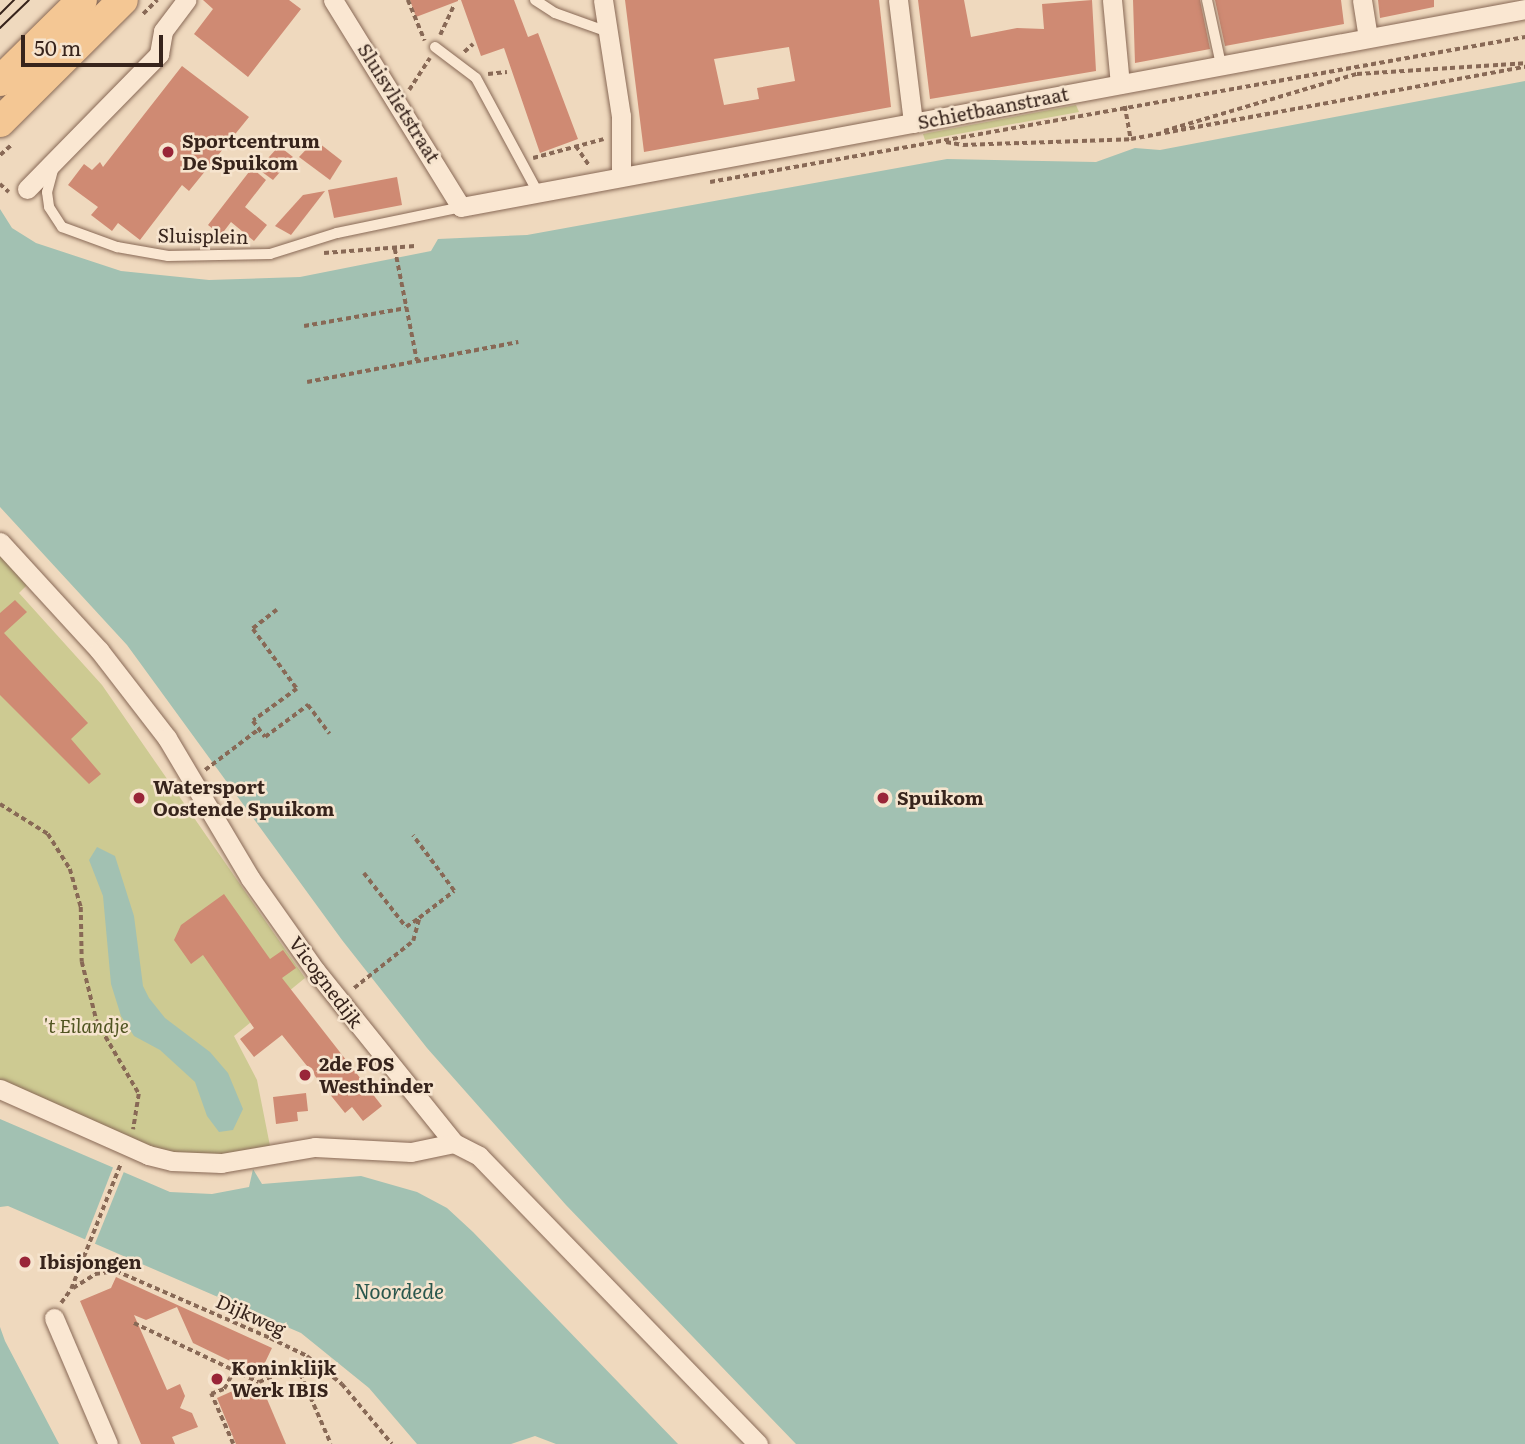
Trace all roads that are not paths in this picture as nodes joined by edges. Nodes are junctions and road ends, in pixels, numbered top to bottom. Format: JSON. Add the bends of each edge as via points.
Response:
{"nodes":[{"id":1,"x":82,"y":0,"type":"edge"},
{"id":2,"x":123,"y":0,"type":"edge"},
{"id":3,"x":186,"y":0,"type":"edge"},
{"id":4,"x":333,"y":0,"type":"edge"},
{"id":5,"x":535,"y":0,"type":"edge"},
{"id":6,"x":603,"y":0,"type":"edge"},
{"id":7,"x":898,"y":0,"type":"edge"},
{"id":8,"x":1112,"y":0,"type":"edge"},
{"id":9,"x":1207,"y":0,"type":"edge"},
{"id":10,"x":1362,"y":0,"type":"edge"},
{"id":11,"x":1525,"y":9,"type":"edge"},
{"id":12,"x":610,"y":33,"type":"junction"},
{"id":13,"x":1368,"y":37,"type":"junction"},
{"id":14,"x":431,"y":46,"type":"road end"},
{"id":15,"x":1221,"y":65,"type":"junction"},
{"id":16,"x":0,"y":81,"type":"edge"},
{"id":17,"x":1120,"y":85,"type":"junction"},
{"id":18,"x":0,"y":122,"type":"edge"},
{"id":19,"x":913,"y":123,"type":"junction"},
{"id":20,"x":60,"y":156,"type":"junction"},
{"id":21,"x":621,"y":175,"type":"junction"},
{"id":22,"x":27,"y":189,"type":"dead end"},
{"id":23,"x":537,"y":191,"type":"junction"},
{"id":24,"x":461,"y":207,"type":"junction"},
{"id":25,"x":0,"y":542,"type":"edge"},
{"id":26,"x":0,"y":1089,"type":"edge"},
{"id":27,"x":454,"y":1143,"type":"junction"},
{"id":28,"x":54,"y":1318,"type":"dead end"},
{"id":29,"x":108,"y":1444,"type":"edge"},
{"id":30,"x":758,"y":1444,"type":"edge"}],
"edges":[{"from":1,"to":16,"type":"main road"},
{"from":2,"to":18,"type":"main road"},
{"from":3,"to":20,"type":"street","via":[[163,31],[159,54]]},
{"from":4,"to":24,"type":"street","name":"Sluisvlietstraat"},
{"from":5,"to":12,"type":"lane","via":[[555,13]]},
{"from":6,"to":12,"type":"street"},
{"from":7,"to":19,"type":"street"},
{"from":8,"to":17,"type":"street"},
{"from":9,"to":15,"type":"lane"},
{"from":10,"to":13,"type":"street"},
{"from":11,"to":13,"type":"street","name":"Schietbaanstraat"},
{"from":12,"to":21,"type":"street"},
{"from":13,"to":15,"type":"street","name":"Schietbaanstraat"},
{"from":14,"to":23,"type":"lane","via":[[476,78]]},
{"from":15,"to":17,"type":"street","name":"Schietbaanstraat"},
{"from":17,"to":19,"type":"street","name":"Schietbaanstraat"},
{"from":19,"to":21,"type":"street","name":"Schietbaanstraat"},
{"from":20,"to":22,"type":"street"},
{"from":20,"to":24,"type":"lane","name":"Sluisplein","via":[[47,192],[49,207],[62,227],[117,247],[168,256],[270,254],[337,233]]},
{"from":21,"to":23,"type":"street","name":"Schietbaanstraat"},
{"from":23,"to":24,"type":"street","name":"Schietbaanstraat"},
{"from":25,"to":27,"type":"street","name":"Vicognedijk","via":[[99,650],[167,738],[250,878],[338,1000]]},
{"from":26,"to":27,"type":"street","via":[[127,1149],[172,1161],[221,1163],[315,1147],[411,1152]]},
{"from":27,"to":30,"type":"street","name":"Vicognedijk","via":[[480,1156]]},
{"from":28,"to":29,"type":"street"}]}
